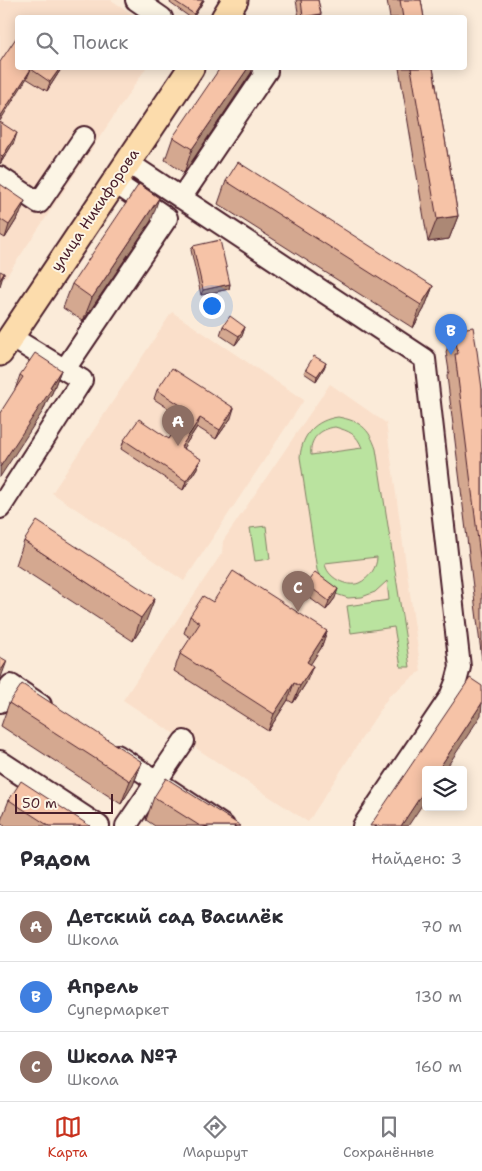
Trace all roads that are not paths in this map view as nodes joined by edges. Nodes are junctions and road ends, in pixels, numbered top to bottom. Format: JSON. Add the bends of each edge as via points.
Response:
{"nodes":[{"id":1,"x":136,"y":0,"type":"edge"},
{"id":2,"x":236,"y":0,"type":"edge"},
{"id":3,"x":158,"y":15,"type":"edge"},
{"id":4,"x":226,"y":15,"type":"edge"},
{"id":5,"x":189,"y":70,"type":"edge"},
{"id":6,"x":267,"y":70,"type":"edge"},
{"id":7,"x":84,"y":137,"type":"dead end"},
{"id":8,"x":121,"y":172,"type":"junction"},
{"id":9,"x":0,"y":177,"type":"edge"},
{"id":10,"x":181,"y":198,"type":"junction"},
{"id":11,"x":5,"y":345,"type":"edge"},
{"id":12,"x":65,"y":369,"type":"junction"},
{"id":13,"x":0,"y":508,"type":"edge"},
{"id":14,"x":0,"y":702,"type":"edge"},
{"id":15,"x":60,"y":717,"type":"edge"},
{"id":16,"x":184,"y":740,"type":"dead end"},
{"id":17,"x":100,"y":744,"type":"edge"},
{"id":18,"x":0,"y":761,"type":"edge"},
{"id":19,"x":156,"y":781,"type":"junction"},
{"id":20,"x":99,"y":826,"type":"edge"},
{"id":21,"x":126,"y":826,"type":"edge"},
{"id":22,"x":224,"y":826,"type":"edge"},
{"id":23,"x":362,"y":826,"type":"edge"}],
"edges":[{"from":1,"to":3,"type":"street"},
{"from":2,"to":4,"type":"main road"},
{"from":5,"to":8,"type":"main road","name":"улица Никифорова"},
{"from":6,"to":10,"type":"street"},
{"from":7,"to":9,"type":"street","via":[[39,203]]},
{"from":8,"to":10,"type":"street"},
{"from":8,"to":11,"type":"main road","name":"улица Никифорова"},
{"from":8,"to":12,"type":"street","via":[[167,218]]},
{"from":10,"to":23,"type":"street","via":[[425,359],[460,668],[450,697]]},
{"from":11,"to":12,"type":"street"},
{"from":12,"to":13,"type":"street","via":[[82,380]]},
{"from":14,"to":15,"type":"street","via":[[11,685]]},
{"from":16,"to":19,"type":"street"},
{"from":17,"to":19,"type":"street"},
{"from":18,"to":20,"type":"street"},
{"from":19,"to":21,"type":"street"},
{"from":19,"to":22,"type":"street"}]}
